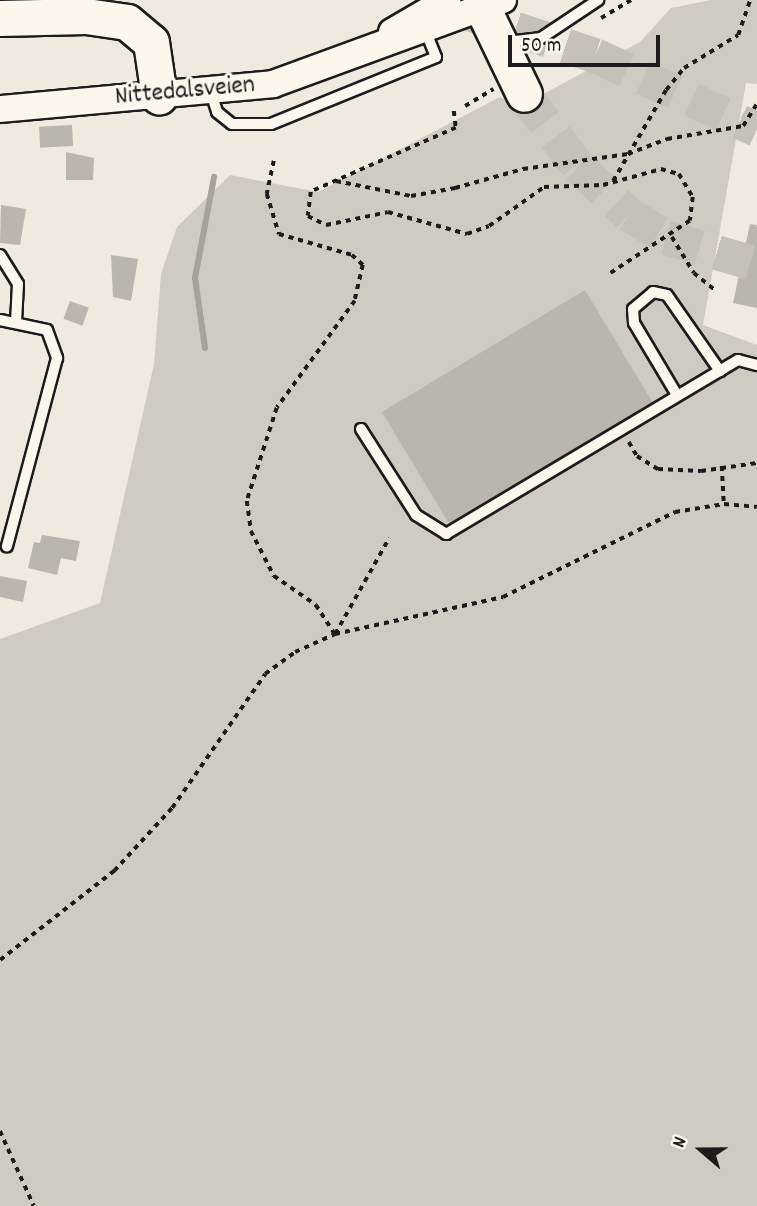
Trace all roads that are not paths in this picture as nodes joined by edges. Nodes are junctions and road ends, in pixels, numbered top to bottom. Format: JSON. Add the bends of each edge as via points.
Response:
{"nodes":[{"id":1,"x":447,"y":0,"type":"edge"},
{"id":2,"x":598,"y":0,"type":"edge"},
{"id":3,"x":491,"y":11,"type":"edge"},
{"id":4,"x":0,"y":18,"type":"edge"},
{"id":5,"x":420,"y":25,"type":"junction"},
{"id":6,"x":510,"y":90,"type":"tunnel mouth"},
{"id":7,"x":211,"y":93,"type":"junction"},
{"id":8,"x":159,"y":96,"type":"junction"},
{"id":9,"x":0,"y":108,"type":"edge"},
{"id":10,"x":0,"y":255,"type":"edge"},
{"id":11,"x":0,"y":320,"type":"edge"},
{"id":12,"x":16,"y":322,"type":"junction"},
{"id":13,"x":757,"y":365,"type":"edge"},
{"id":14,"x":720,"y":370,"type":"junction"},
{"id":15,"x":677,"y":395,"type":"junction"},
{"id":16,"x":361,"y":429,"type":"dead end"},
{"id":17,"x":7,"y":546,"type":"dead end"}],
"edges":[{"from":1,"to":5,"type":"main road","name":"Nittedalsveien"},
{"from":2,"to":3,"type":"lane","via":[[541,38],[515,44]]},
{"from":3,"to":5,"type":"main road","name":"Nittedalsveien"},
{"from":3,"to":6,"type":"highway"},
{"from":4,"to":8,"type":"highway","via":[[86,16],[127,22],[150,42]]},
{"from":5,"to":7,"type":"main road","name":"Nittedalsveien","via":[[273,83]]},
{"from":5,"to":7,"type":"lane","via":[[436,57],[271,124],[224,120]]},
{"from":7,"to":8,"type":"main road","name":"Nittedalsveien"},
{"from":8,"to":9,"type":"main road","name":"Nittedalsveien"},
{"from":10,"to":12,"type":"lane","via":[[18,284]]},
{"from":11,"to":12,"type":"lane"},
{"from":12,"to":17,"type":"lane","via":[[47,330],[57,358]]},
{"from":13,"to":14,"type":"lane","via":[[738,360]]},
{"from":14,"to":15,"type":"lane"},
{"from":14,"to":15,"type":"lane","via":[[667,295],[653,292],[634,309],[635,323]]},
{"from":15,"to":16,"type":"lane","via":[[446,534],[416,515]]}]}
